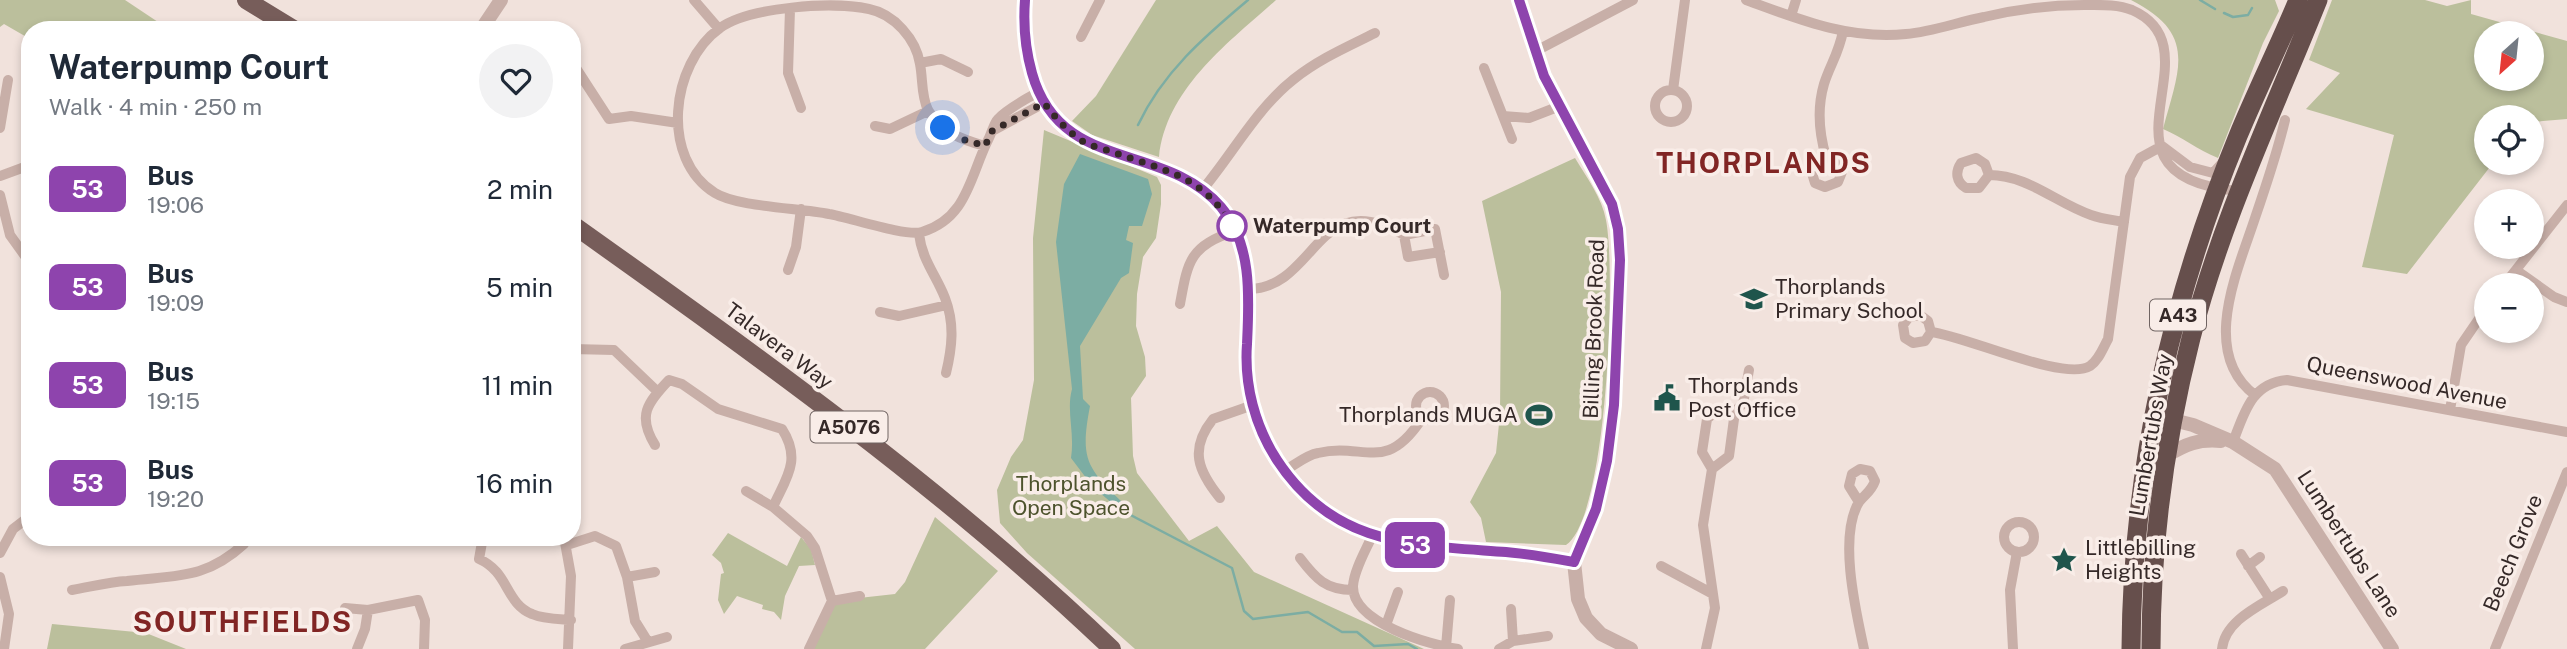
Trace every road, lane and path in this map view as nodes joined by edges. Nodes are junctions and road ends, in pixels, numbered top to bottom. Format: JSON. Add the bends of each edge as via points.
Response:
{"nodes":[{"id":1,"x":246,"y":0,"type":"edge"},
{"id":2,"x":501,"y":0,"type":"edge"},
{"id":3,"x":694,"y":0,"type":"edge"},
{"id":4,"x":1025,"y":0,"type":"edge"},
{"id":5,"x":1100,"y":0,"type":"edge"},
{"id":6,"x":1519,"y":0,"type":"edge"},
{"id":7,"x":1685,"y":0,"type":"edge"},
{"id":8,"x":1746,"y":0,"type":"edge"},
{"id":9,"x":1796,"y":0,"type":"edge"},
{"id":10,"x":2298,"y":0,"type":"edge"},
{"id":11,"x":2318,"y":0,"type":"edge"},
{"id":12,"x":1626,"y":1,"type":"edge"},
{"id":13,"x":790,"y":9,"type":"junction"},
{"id":14,"x":1791,"y":16,"type":"junction"},
{"id":15,"x":280,"y":21,"type":"edge"},
{"id":16,"x":489,"y":21,"type":"edge"},
{"id":17,"x":719,"y":29,"type":"junction"},
{"id":18,"x":1843,"y":31,"type":"junction"},
{"id":19,"x":1375,"y":33,"type":"dead end"},
{"id":20,"x":1081,"y":37,"type":"dead end"},
{"id":21,"x":1534,"y":52,"type":"junction"},
{"id":22,"x":920,"y":63,"type":"junction"},
{"id":23,"x":1484,"y":68,"type":"dead end"},
{"id":24,"x":581,"y":72,"type":"edge"},
{"id":25,"x":968,"y":72,"type":"dead end"},
{"id":26,"x":8,"y":80,"type":"dead end"},
{"id":27,"x":1672,"y":90,"type":"dead end"},
{"id":28,"x":1038,"y":92,"type":"junction"},
{"id":29,"x":1044,"y":103,"type":"junction"},
{"id":30,"x":1560,"y":106,"type":"junction"},
{"id":31,"x":801,"y":108,"type":"dead end"},
{"id":32,"x":928,"y":111,"type":"junction"},
{"id":33,"x":1503,"y":116,"type":"junction"},
{"id":34,"x":2285,"y":120,"type":"dead end"},
{"id":35,"x":678,"y":123,"type":"junction"},
{"id":36,"x":875,"y":126,"type":"dead end"},
{"id":37,"x":0,"y":128,"type":"edge"},
{"id":38,"x":992,"y":131,"type":"junction"},
{"id":39,"x":2237,"y":138,"type":"junction"},
{"id":40,"x":1512,"y":139,"type":"dead end"},
{"id":41,"x":985,"y":146,"type":"junction"},
{"id":42,"x":2162,"y":146,"type":"junction"},
{"id":43,"x":1826,"y":157,"type":"dead end"},
{"id":44,"x":21,"y":168,"type":"edge"},
{"id":45,"x":0,"y":176,"type":"edge"},
{"id":46,"x":1989,"y":176,"type":"dead end"},
{"id":47,"x":2212,"y":188,"type":"junction"},
{"id":48,"x":1203,"y":189,"type":"junction"},
{"id":49,"x":2239,"y":191,"type":"junction"},
{"id":50,"x":0,"y":195,"type":"edge"},
{"id":51,"x":2567,"y":205,"type":"edge"},
{"id":52,"x":801,"y":209,"type":"junction"},
{"id":53,"x":2124,"y":222,"type":"junction"},
{"id":54,"x":581,"y":230,"type":"edge"},
{"id":55,"x":1235,"y":231,"type":"junction"},
{"id":56,"x":919,"y":234,"type":"junction"},
{"id":57,"x":1404,"y":235,"type":"junction"},
{"id":58,"x":21,"y":248,"type":"edge"},
{"id":59,"x":1440,"y":252,"type":"junction"},
{"id":60,"x":788,"y":270,"type":"dead end"},
{"id":61,"x":2515,"y":270,"type":"junction"},
{"id":62,"x":2513,"y":273,"type":"edge"},
{"id":63,"x":1444,"y":275,"type":"dead end"},
{"id":64,"x":1250,"y":289,"type":"junction"},
{"id":65,"x":2567,"y":302,"type":"edge"},
{"id":66,"x":1181,"y":304,"type":"dead end"},
{"id":67,"x":947,"y":305,"type":"junction"},
{"id":68,"x":880,"y":312,"type":"dead end"},
{"id":69,"x":2474,"y":326,"type":"edge"},
{"id":70,"x":1931,"y":332,"type":"dead end"},
{"id":71,"x":581,"y":349,"type":"edge"},
{"id":72,"x":1749,"y":370,"type":"dead end"},
{"id":73,"x":946,"y":373,"type":"dead end"},
{"id":74,"x":658,"y":392,"type":"junction"},
{"id":75,"x":2255,"y":395,"type":"junction"},
{"id":76,"x":1253,"y":405,"type":"junction"},
{"id":77,"x":2449,"y":410,"type":"junction"},
{"id":78,"x":1731,"y":414,"type":"junction"},
{"id":79,"x":2163,"y":417,"type":"junction"},
{"id":80,"x":1420,"y":420,"type":"dead end"},
{"id":81,"x":2567,"y":432,"type":"edge"},
{"id":82,"x":2233,"y":443,"type":"junction"},
{"id":83,"x":655,"y":445,"type":"dead end"},
{"id":84,"x":2166,"y":456,"type":"junction"},
{"id":85,"x":1712,"y":469,"type":"junction"},
{"id":86,"x":1284,"y":471,"type":"junction"},
{"id":87,"x":2567,"y":472,"type":"edge"},
{"id":88,"x":746,"y":491,"type":"dead end"},
{"id":89,"x":1220,"y":498,"type":"dead end"},
{"id":90,"x":1860,"y":502,"type":"dead end"},
{"id":91,"x":773,"y":507,"type":"junction"},
{"id":92,"x":21,"y":523,"type":"edge"},
{"id":93,"x":1372,"y":536,"type":"junction"},
{"id":94,"x":581,"y":538,"type":"edge"},
{"id":95,"x":242,"y":546,"type":"edge"},
{"id":96,"x":482,"y":546,"type":"edge"},
{"id":97,"x":566,"y":546,"type":"edge"},
{"id":98,"x":2017,"y":552,"type":"dead end"},
{"id":99,"x":0,"y":553,"type":"edge"},
{"id":100,"x":2241,"y":554,"type":"dead end"},
{"id":101,"x":2260,"y":557,"type":"dead end"},
{"id":102,"x":1300,"y":558,"type":"dead end"},
{"id":103,"x":1574,"y":562,"type":"junction"},
{"id":104,"x":1661,"y":566,"type":"dead end"},
{"id":105,"x":2248,"y":566,"type":"junction"},
{"id":106,"x":655,"y":572,"type":"dead end"},
{"id":107,"x":0,"y":577,"type":"edge"},
{"id":108,"x":627,"y":577,"type":"junction"},
{"id":109,"x":72,"y":590,"type":"dead end"},
{"id":110,"x":1353,"y":590,"type":"junction"},
{"id":111,"x":1398,"y":592,"type":"dead end"},
{"id":112,"x":2283,"y":592,"type":"dead end"},
{"id":113,"x":1713,"y":594,"type":"junction"},
{"id":114,"x":860,"y":596,"type":"dead end"},
{"id":115,"x":2270,"y":599,"type":"junction"},
{"id":116,"x":1450,"y":600,"type":"dead end"},
{"id":117,"x":832,"y":601,"type":"junction"},
{"id":118,"x":345,"y":608,"type":"dead end"},
{"id":119,"x":1511,"y":609,"type":"dead end"},
{"id":120,"x":369,"y":610,"type":"junction"},
{"id":121,"x":571,"y":620,"type":"junction"},
{"id":122,"x":1386,"y":625,"type":"junction"},
{"id":123,"x":1548,"y":636,"type":"dead end"},
{"id":124,"x":667,"y":637,"type":"dead end"},
{"id":125,"x":1513,"y":641,"type":"junction"},
{"id":126,"x":648,"y":642,"type":"junction"},
{"id":127,"x":1614,"y":646,"type":"edge"},
{"id":128,"x":1446,"y":647,"type":"edge"},
{"id":129,"x":4,"y":649,"type":"edge"},
{"id":130,"x":357,"y":649,"type":"edge"},
{"id":131,"x":424,"y":649,"type":"edge"},
{"id":132,"x":568,"y":649,"type":"edge"},
{"id":133,"x":625,"y":649,"type":"edge"},
{"id":134,"x":809,"y":649,"type":"edge"},
{"id":135,"x":1112,"y":649,"type":"edge"},
{"id":136,"x":1458,"y":649,"type":"edge"},
{"id":137,"x":1499,"y":649,"type":"edge"},
{"id":138,"x":1631,"y":649,"type":"edge"},
{"id":139,"x":1706,"y":649,"type":"edge"},
{"id":140,"x":1864,"y":649,"type":"edge"},
{"id":141,"x":2013,"y":649,"type":"edge"},
{"id":142,"x":2131,"y":649,"type":"edge"},
{"id":143,"x":2151,"y":649,"type":"edge"},
{"id":144,"x":2222,"y":649,"type":"edge"},
{"id":145,"x":2392,"y":649,"type":"edge"},
{"id":146,"x":2495,"y":649,"type":"edge"}],
"edges":[{"from":1,"to":15,"type":"main road"},
{"from":2,"to":16,"type":"street"},
{"from":3,"to":17,"type":"street"},
{"from":4,"to":28,"type":"street","via":[[1023,24]]},
{"from":5,"to":20,"type":"street"},
{"from":6,"to":21,"type":"street","name":"Billing Brook Road"},
{"from":7,"to":27,"type":"street"},
{"from":8,"to":14,"type":"street"},
{"from":9,"to":14,"type":"street"},
{"from":10,"to":39,"type":"highway","name":"Lumbertubs Way","number":"A43"},
{"from":11,"to":49,"type":"highway","name":"Lumbertubs Way","number":"A43"},
{"from":12,"to":21,"type":"street"},
{"from":13,"to":17,"type":"street","via":[[743,16]]},
{"from":13,"to":22,"type":"street","via":[[872,9],[902,29],[914,43]]},
{"from":13,"to":31,"type":"street","via":[[788,73]]},
{"from":14,"to":18,"type":"street"},
{"from":17,"to":35,"type":"street","via":[[699,49],[688,70]]},
{"from":18,"to":42,"type":"street","via":[[1908,34],[2059,5],[2131,10],[2162,37],[2167,64],[2156,121]]},
{"from":18,"to":43,"type":"street","via":[[1819,111]]},
{"from":19,"to":48,"type":"street","via":[[1315,64],[1280,91]]},
{"from":21,"to":30,"type":"street","name":"Billing Brook Road"},
{"from":22,"to":25,"type":"street","via":[[941,59]]},
{"from":22,"to":32,"type":"street"},
{"from":23,"to":33,"type":"street"},
{"from":24,"to":35,"type":"street","via":[[609,119],[631,116]]},
{"from":26,"to":37,"type":"street"},
{"from":28,"to":29,"type":"street"},
{"from":28,"to":38,"type":"street","via":[[997,120]]},
{"from":29,"to":38,"type":"street"},
{"from":29,"to":48,"type":"street","via":[[1083,141],[1166,170]]},
{"from":30,"to":33,"type":"street","via":[[1529,118]]},
{"from":30,"to":103,"type":"street","name":"Billing Brook Road","via":[[1612,204],[1620,260],[1607,461],[1596,509]]},
{"from":32,"to":36,"type":"street","via":[[890,129]]},
{"from":32,"to":41,"type":"street","via":[[958,138]]},
{"from":33,"to":40,"type":"street"},
{"from":34,"to":75,"type":"street","via":[[2227,312],[2232,365],[2240,382]]},
{"from":35,"to":52,"type":"street","via":[[679,143],[700,183],[718,195]]},
{"from":38,"to":41,"type":"street"},
{"from":39,"to":42,"type":"street","via":[[2213,173],[2190,167]]},
{"from":39,"to":47,"type":"highway","name":"Lumbertubs Way","number":"A43"},
{"from":41,"to":56,"type":"street","via":[[963,201],[951,216]]},
{"from":42,"to":47,"type":"street","via":[[2164,158],[2184,180]]},
{"from":42,"to":53,"type":"street","via":[[2140,158],[2130,177]]},
{"from":44,"to":45,"type":"street"},
{"from":46,"to":53,"type":"street","via":[[2019,181],[2092,215]]},
{"from":47,"to":49,"type":"street"},
{"from":47,"to":79,"type":"highway","name":"Lumbertubs Way","number":"A43"},
{"from":48,"to":55,"type":"street"},
{"from":49,"to":79,"type":"highway","name":"Lumbertubs Way","number":"A43"},
{"from":50,"to":58,"type":"street","via":[[10,235]]},
{"from":51,"to":61,"type":"street"},
{"from":52,"to":56,"type":"street"},
{"from":52,"to":60,"type":"street"},
{"from":53,"to":70,"type":"street","via":[[2108,339],[2088,367],[2071,371],[2049,367]]},
{"from":54,"to":135,"type":"main road","name":"Talavera Way","number":"A5076","via":[[903,468]]},
{"from":55,"to":64,"type":"street"},
{"from":55,"to":66,"type":"street","via":[[1196,250],[1186,269]]},
{"from":56,"to":67,"type":"street","via":[[928,268]]},
{"from":57,"to":59,"type":"street","via":[[1408,257]]},
{"from":57,"to":59,"type":"street","via":[[1436,229]]},
{"from":57,"to":64,"type":"street","via":[[1382,222],[1346,223],[1318,242],[1285,277],[1271,286]]},
{"from":59,"to":63,"type":"street"},
{"from":61,"to":62,"type":"street"},
{"from":61,"to":65,"type":"street"},
{"from":64,"to":76,"type":"street","via":[[1246,371]]},
{"from":67,"to":68,"type":"street","via":[[899,316]]},
{"from":67,"to":73,"type":"street","via":[[952,340]]},
{"from":69,"to":77,"type":"street","via":[[2461,345]]},
{"from":71,"to":74,"type":"street","via":[[614,350]]},
{"from":72,"to":78,"type":"street","via":[[1743,404]]},
{"from":74,"to":83,"type":"street","via":[[643,424]]},
{"from":74,"to":91,"type":"street","via":[[669,380],[718,409],[782,429],[793,454]]},
{"from":75,"to":77,"type":"street","name":"Queenswood Avenue","via":[[2271,383],[2295,381]]},
{"from":75,"to":82,"type":"street"},
{"from":76,"to":86,"type":"street","via":[[1264,438]]},
{"from":76,"to":89,"type":"street","via":[[1213,419],[1197,445],[1205,479]]},
{"from":77,"to":81,"type":"street","name":"Queenswood Avenue"},
{"from":78,"to":85,"type":"street","via":[[1734,426],[1729,456]]},
{"from":78,"to":85,"type":"street","via":[[1716,411],[1707,419],[1702,452]]},
{"from":79,"to":82,"type":"street","name":"Lumbertubs Lane"},
{"from":79,"to":84,"type":"highway","name":"Lumbertubs Way","number":"A43"},
{"from":79,"to":142,"type":"highway","name":"Lumbertubs Way","number":"A43","via":[[2139,509]]},
{"from":80,"to":86,"type":"street","via":[[1393,449],[1376,454],[1315,453]]},
{"from":82,"to":84,"type":"street","via":[[2196,441]]},
{"from":82,"to":145,"type":"street","name":"Lumbertubs Lane","via":[[2280,475]]},
{"from":84,"to":143,"type":"highway","name":"Lumbertubs Way","number":"A43"},
{"from":85,"to":113,"type":"street","via":[[1703,526]]},
{"from":86,"to":93,"type":"street","via":[[1323,510]]},
{"from":87,"to":146,"type":"street","name":"Beech Grove"},
{"from":88,"to":91,"type":"street"},
{"from":90,"to":140,"type":"street","via":[[1850,535],[1850,565]]},
{"from":91,"to":117,"type":"street","via":[[815,548]]},
{"from":92,"to":99,"type":"street"},
{"from":93,"to":103,"type":"street","via":[[1426,547]]},
{"from":93,"to":110,"type":"street"},
{"from":94,"to":108,"type":"street","via":[[608,540],[621,552]]},
{"from":95,"to":109,"type":"street","via":[[230,558],[191,575]]},
{"from":96,"to":121,"type":"street","via":[[479,559],[500,573],[514,601],[535,616]]},
{"from":97,"to":121,"type":"street"},
{"from":98,"to":141,"type":"street","via":[[2010,590]]},
{"from":100,"to":105,"type":"street"},
{"from":101,"to":105,"type":"street"},
{"from":102,"to":110,"type":"street","via":[[1315,579],[1333,590]]},
{"from":103,"to":127,"type":"street","via":[[1581,610]]},
{"from":104,"to":113,"type":"street"},
{"from":105,"to":115,"type":"street"},
{"from":106,"to":108,"type":"street"},
{"from":107,"to":129,"type":"street","via":[[9,614]]},
{"from":108,"to":126,"type":"street","via":[[635,621]]},
{"from":110,"to":122,"type":"street","via":[[1362,607]]},
{"from":111,"to":122,"type":"street"},
{"from":112,"to":115,"type":"street"},
{"from":113,"to":139,"type":"street","via":[[1715,608]]},
{"from":114,"to":117,"type":"street"},
{"from":115,"to":144,"type":"street","via":[[2235,623],[2226,633]]},
{"from":116,"to":128,"type":"street"},
{"from":117,"to":134,"type":"street"},
{"from":118,"to":120,"type":"street"},
{"from":119,"to":125,"type":"street"},
{"from":120,"to":130,"type":"street"},
{"from":120,"to":131,"type":"street","via":[[418,600],[425,620]]},
{"from":121,"to":132,"type":"street"},
{"from":122,"to":128,"type":"street"},
{"from":123,"to":125,"type":"street"},
{"from":124,"to":126,"type":"street"},
{"from":125,"to":137,"type":"street"},
{"from":126,"to":133,"type":"street"},
{"from":127,"to":138,"type":"street"},
{"from":128,"to":136,"type":"street"}]}
